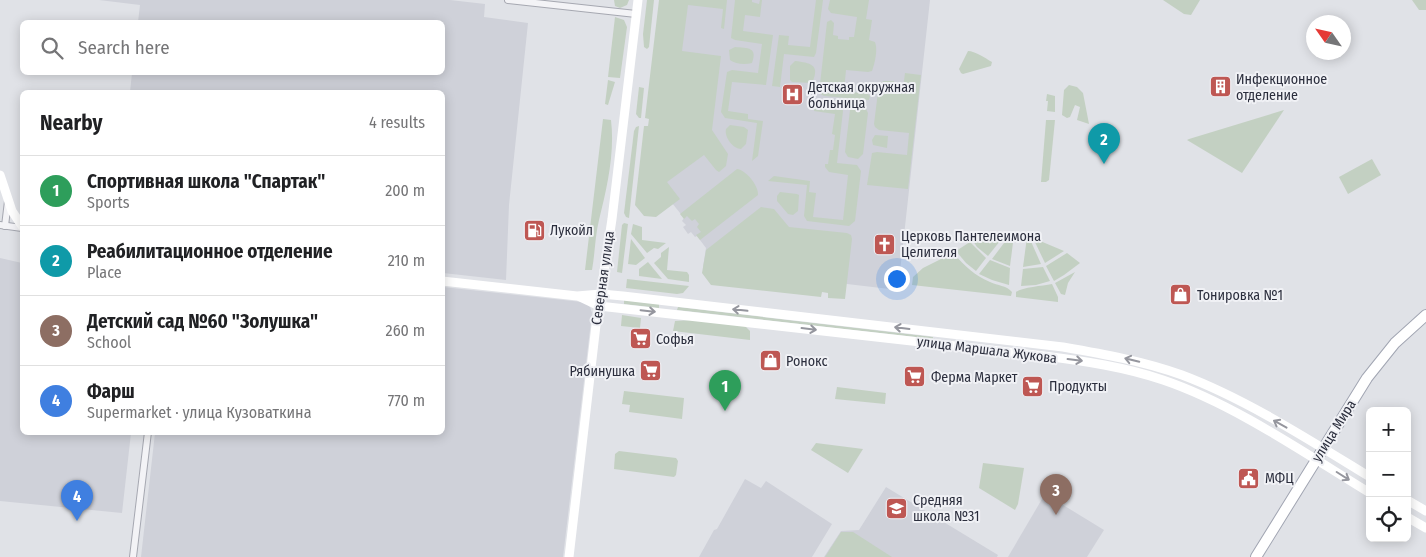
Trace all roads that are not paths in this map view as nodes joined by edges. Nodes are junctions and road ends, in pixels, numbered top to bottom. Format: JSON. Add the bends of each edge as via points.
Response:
{"nodes":[{"id":1,"x":508,"y":0,"type":"edge"},
{"id":2,"x":638,"y":0,"type":"edge"},
{"id":3,"x":636,"y":14,"type":"junction"},
{"id":4,"x":0,"y":175,"type":"edge"},
{"id":5,"x":8,"y":200,"type":"junction"},
{"id":6,"x":0,"y":216,"type":"edge"},
{"id":7,"x":20,"y":224,"type":"edge"},
{"id":8,"x":3,"y":225,"type":"edge"},
{"id":9,"x":20,"y":227,"type":"edge"},
{"id":10,"x":445,"y":281,"type":"edge"},
{"id":11,"x":601,"y":294,"type":"junction"},
{"id":12,"x":577,"y":296,"type":"junction"},
{"id":13,"x":667,"y":301,"type":"junction"},
{"id":14,"x":599,"y":306,"type":"junction"},
{"id":15,"x":666,"y":313,"type":"junction"},
{"id":16,"x":1426,"y":315,"type":"edge"},
{"id":17,"x":1229,"y":396,"type":"junction"},
{"id":18,"x":1224,"y":406,"type":"junction"},
{"id":19,"x":148,"y":435,"type":"edge"},
{"id":20,"x":1323,"y":448,"type":"junction"},
{"id":21,"x":1316,"y":460,"type":"junction"},
{"id":22,"x":1366,"y":475,"type":"edge"},
{"id":23,"x":1366,"y":491,"type":"edge"},
{"id":24,"x":1411,"y":502,"type":"edge"},
{"id":25,"x":1426,"y":511,"type":"edge"},
{"id":26,"x":1411,"y":519,"type":"edge"},
{"id":27,"x":1426,"y":528,"type":"edge"},
{"id":28,"x":133,"y":557,"type":"edge"},
{"id":29,"x":570,"y":557,"type":"edge"},
{"id":30,"x":1256,"y":557,"type":"edge"}],
"edges":[{"from":1,"to":3,"type":"street"},
{"from":2,"to":3,"type":"main road","name":"Северная улица"},
{"from":3,"to":11,"type":"main road","name":"Северная улица"},
{"from":4,"to":5,"type":"main road"},
{"from":5,"to":6,"type":"street"},
{"from":5,"to":7,"type":"main road"},
{"from":5,"to":8,"type":"street"},
{"from":8,"to":9,"type":"street"},
{"from":10,"to":12,"type":"main road","name":"улица Маршала Жукова"},
{"from":11,"to":12,"type":"main road","name":"улица Маршала Жукова"},
{"from":11,"to":13,"type":"main road","name":"улица Маршала Жукова"},
{"from":11,"to":14,"type":"main road","name":"Северная улица"},
{"from":12,"to":14,"type":"main road","name":"улица Маршала Жукова"},
{"from":13,"to":15,"type":"main road"},
{"from":17,"to":13,"type":"main road","name":"улица Маршала Жукова","one_way":true,"via":[[1166,370],[1077,350]]},
{"from":14,"to":15,"type":"main road","name":"улица Маршала Жукова","one_way":true},
{"from":14,"to":29,"type":"main road","name":"Северная улица"},
{"from":15,"to":18,"type":"main road","name":"улица Маршала Жукова","one_way":true,"via":[[1084,361],[1163,380]]},
{"from":16,"to":20,"type":"main road","name":"улица Мира","via":[[1378,363]]},
{"from":17,"to":18,"type":"main road"},
{"from":20,"to":17,"type":"main road","name":"улица Маршала Жукова","one_way":true},
{"from":18,"to":21,"type":"main road","name":"улица Маршала Жукова"},
{"from":19,"to":28,"type":"street"},
{"from":20,"to":21,"type":"main road","name":"улица Мира"},
{"from":20,"to":22,"type":"main road","name":"улица Маршала Жукова"},
{"from":21,"to":23,"type":"main road","name":"улица Маршала Жукова","one_way":true},
{"from":21,"to":30,"type":"main road","name":"улица Мира"},
{"from":24,"to":25,"type":"main road"},
{"from":26,"to":27,"type":"main road"}]}
